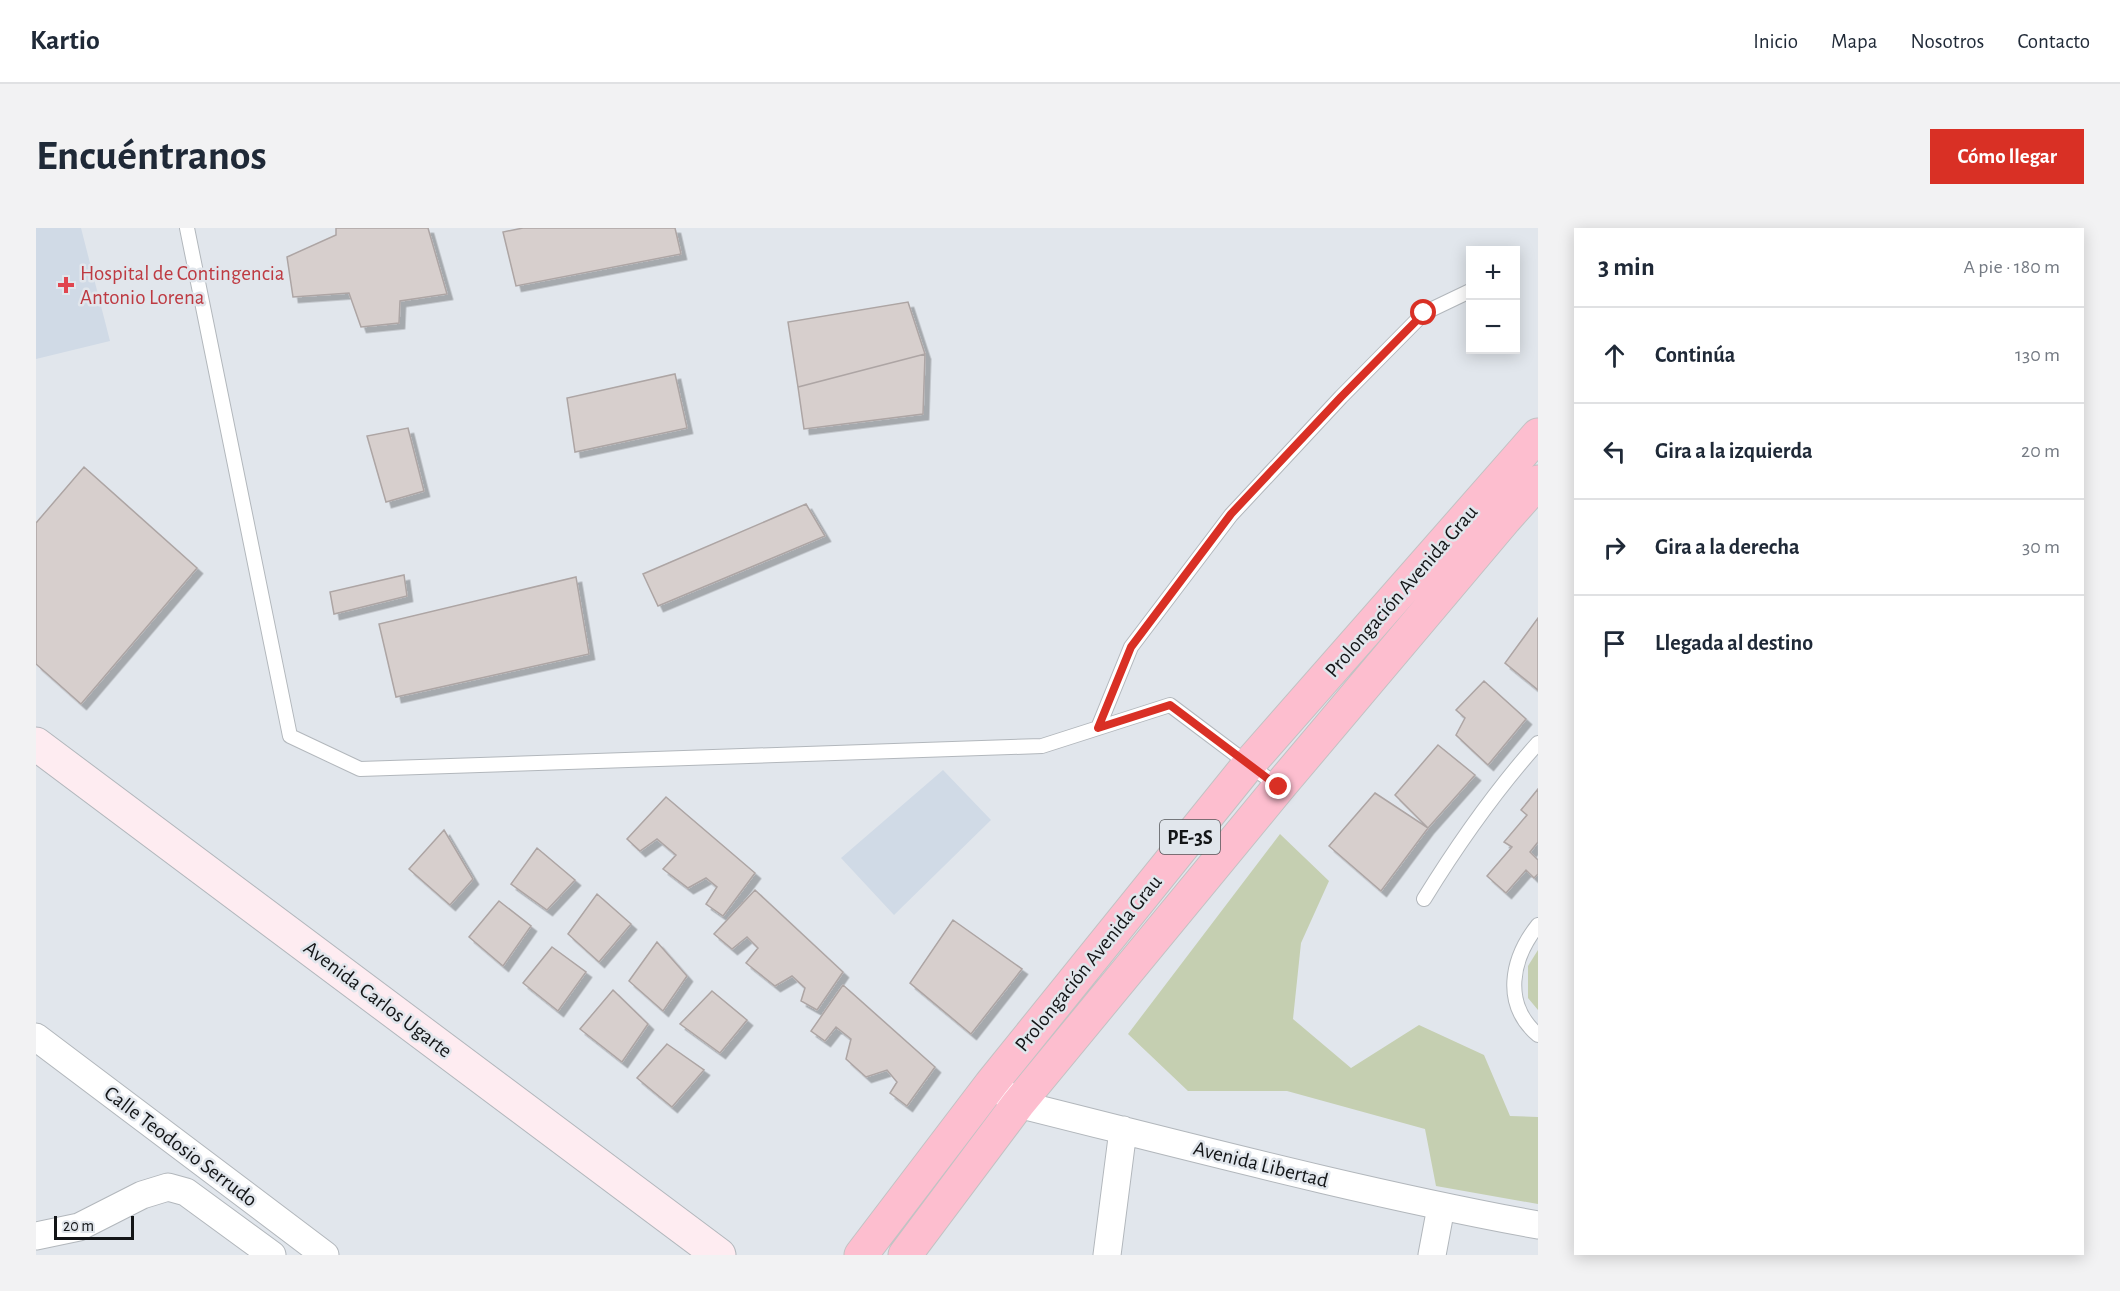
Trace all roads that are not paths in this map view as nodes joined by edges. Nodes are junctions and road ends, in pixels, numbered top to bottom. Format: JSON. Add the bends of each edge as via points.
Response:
{"nodes":[{"id":1,"x":187,"y":228,"type":"edge"},
{"id":2,"x":1466,"y":293,"type":"edge"},
{"id":3,"x":1538,"y":435,"type":"edge"},
{"id":4,"x":1538,"y":482,"type":"edge"},
{"id":5,"x":1538,"y":492,"type":"edge"},
{"id":6,"x":1505,"y":519,"type":"junction"},
{"id":7,"x":1098,"y":728,"type":"junction"},
{"id":8,"x":1538,"y":743,"type":"edge"},
{"id":9,"x":36,"y":744,"type":"edge"},
{"id":10,"x":1249,"y":764,"type":"junction"},
{"id":11,"x":1279,"y":787,"type":"junction"},
{"id":12,"x":1424,"y":899,"type":"dead end"},
{"id":13,"x":1538,"y":925,"type":"edge"},
{"id":14,"x":1538,"y":1035,"type":"edge"},
{"id":15,"x":36,"y":1037,"type":"edge"},
{"id":16,"x":991,"y":1084,"type":"junction"},
{"id":17,"x":1018,"y":1104,"type":"junction"},
{"id":18,"x":1123,"y":1130,"type":"junction"},
{"id":19,"x":1441,"y":1207,"type":"junction"},
{"id":20,"x":1538,"y":1225,"type":"edge"},
{"id":21,"x":36,"y":1236,"type":"edge"},
{"id":22,"x":272,"y":1255,"type":"edge"},
{"id":23,"x":325,"y":1255,"type":"edge"},
{"id":24,"x":719,"y":1255,"type":"edge"},
{"id":25,"x":861,"y":1255,"type":"edge"},
{"id":26,"x":905,"y":1255,"type":"edge"},
{"id":27,"x":1107,"y":1255,"type":"edge"},
{"id":28,"x":1432,"y":1255,"type":"edge"}],
"edges":[{"from":1,"to":7,"type":"lane","via":[[290,736],[360,769],[1042,746]]},
{"from":2,"to":7,"type":"lane","via":[[1424,313],[1231,514],[1131,647]]},
{"from":3,"to":10,"type":"highway","name":"Prolongación Avenida Grau","number":"PE-3S"},
{"from":4,"to":6,"type":"highway","name":"Prolongación Avenida Grau","number":"PE-3S"},
{"from":5,"to":6,"type":"lane"},
{"from":6,"to":11,"type":"highway","name":"Prolongación Avenida Grau","number":"PE-3S"},
{"from":7,"to":10,"type":"lane","via":[[1170,705]]},
{"from":8,"to":12,"type":"lane","via":[[1454,850]]},
{"from":9,"to":24,"type":"street","name":"Avenida Carlos Ugarte"},
{"from":10,"to":11,"type":"lane"},
{"from":10,"to":16,"type":"highway","name":"Prolongación Avenida Grau","number":"PE-3S"},
{"from":11,"to":17,"type":"highway","name":"Prolongación Avenida Grau","number":"PE-3S"},
{"from":13,"to":14,"type":"lane","via":[[1516,964],[1514,999],[1529,1028]]},
{"from":15,"to":23,"type":"street","name":"Calle Teodosio Serrudo"},
{"from":16,"to":17,"type":"street","name":"Avenida Libertad"},
{"from":16,"to":25,"type":"highway","name":"Prolongación Avenida Grau","number":"PE-3S"},
{"from":17,"to":18,"type":"street","name":"Avenida Libertad"},
{"from":17,"to":26,"type":"highway","name":"Prolongación Avenida Grau","number":"PE-3S"},
{"from":18,"to":19,"type":"street","name":"Avenida Libertad"},
{"from":18,"to":27,"type":"street"},
{"from":19,"to":20,"type":"street","name":"Avenida Libertad"},
{"from":19,"to":28,"type":"street"},
{"from":21,"to":22,"type":"street","via":[[79,1227],[141,1195],[168,1187],[186,1192]]}]}
